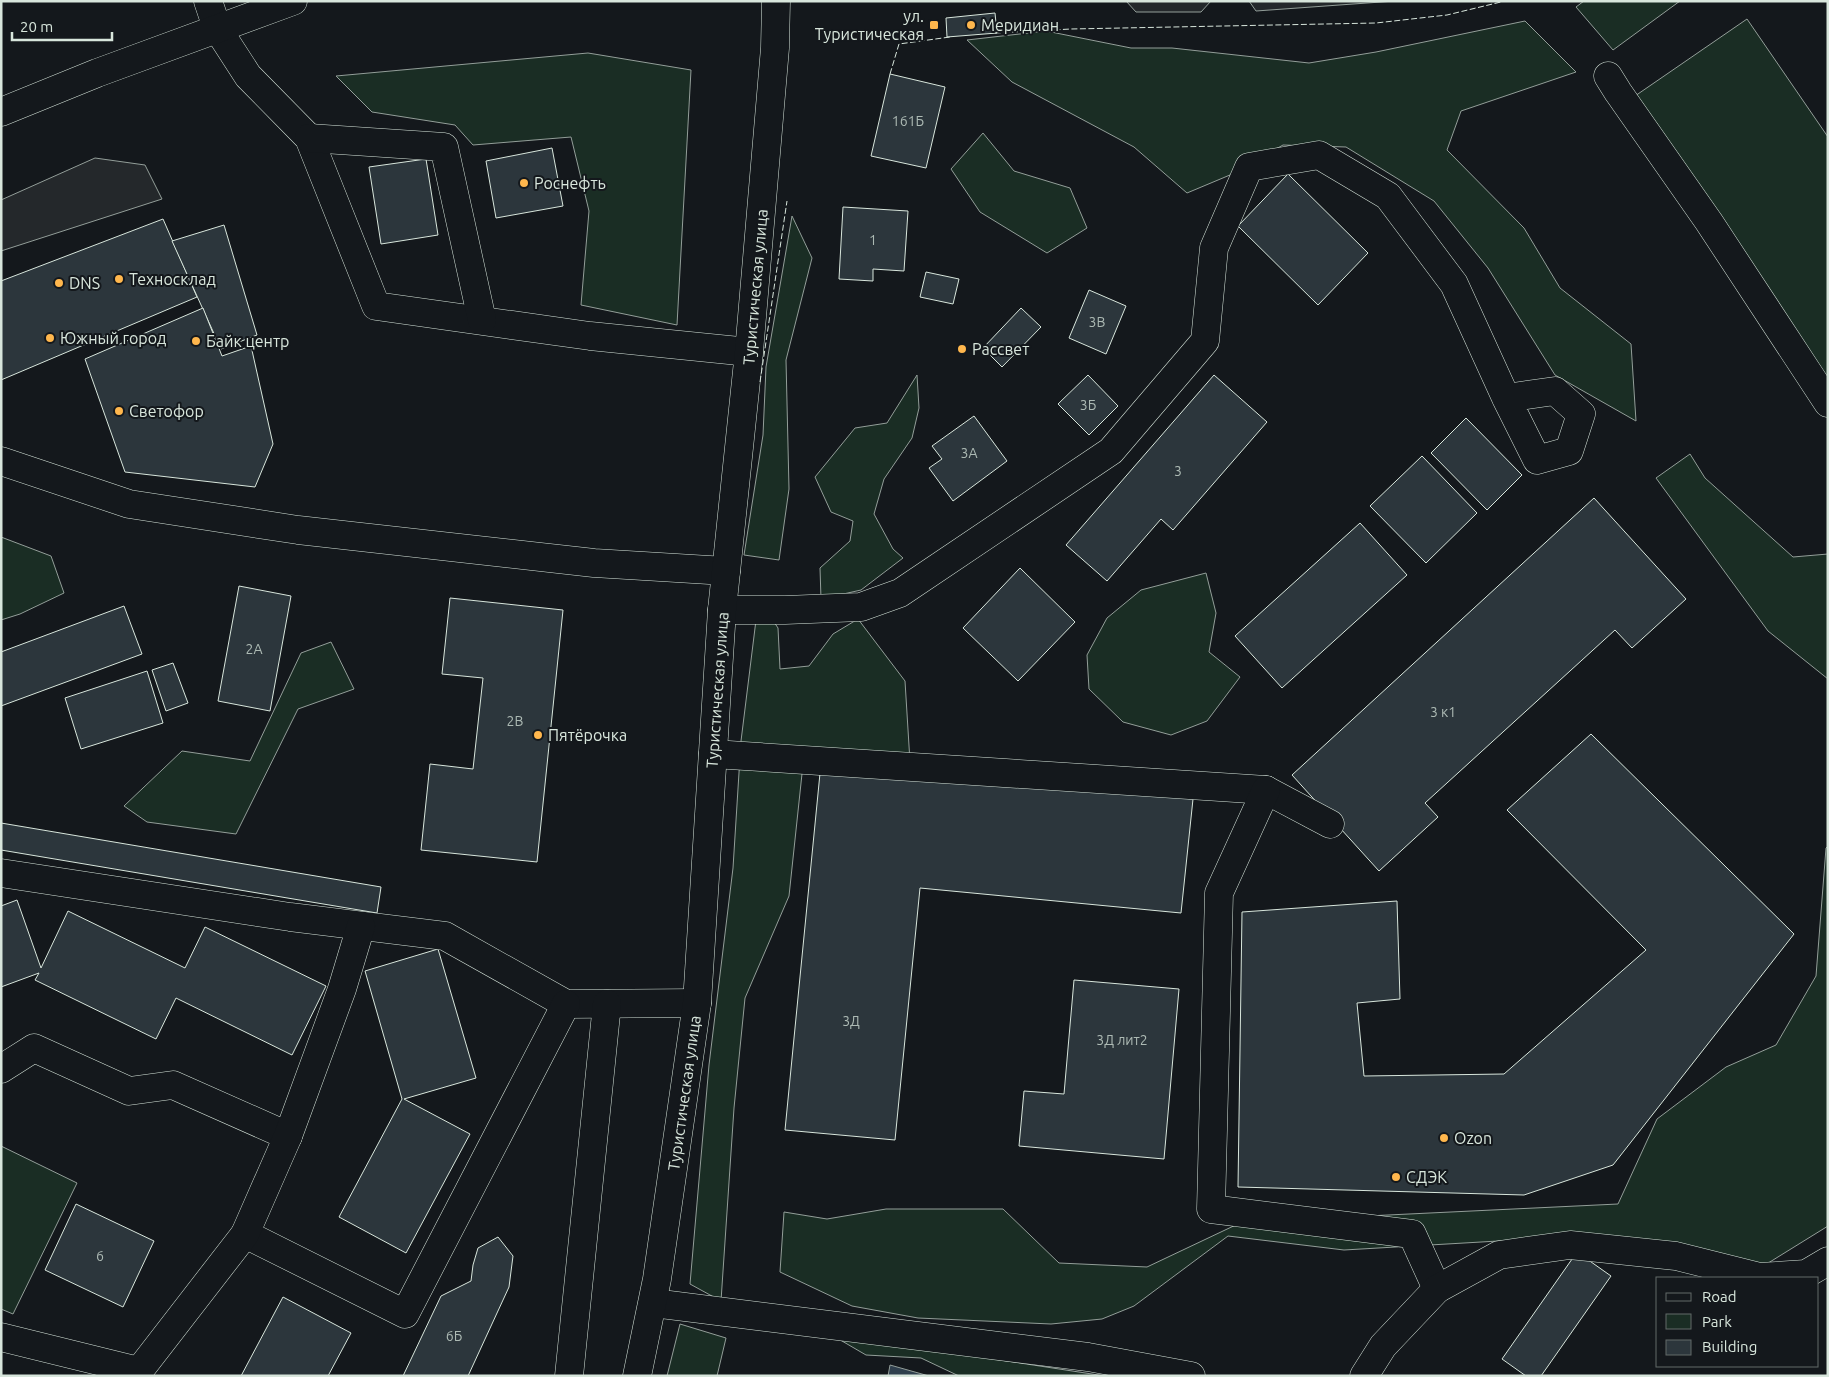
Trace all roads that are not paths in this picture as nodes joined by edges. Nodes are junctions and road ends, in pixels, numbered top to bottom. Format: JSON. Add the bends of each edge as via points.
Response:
{"nodes":[{"id":1,"x":208,"y":1,"type":"edge"},
{"id":2,"x":293,"y":1,"type":"edge"},
{"id":3,"x":776,"y":1,"type":"edge"},
{"id":4,"x":217,"y":28,"type":"junction"},
{"id":5,"x":1608,"y":76,"type":"dead end"},
{"id":6,"x":1,"y":112,"type":"edge"},
{"id":7,"x":309,"y":138,"type":"junction"},
{"id":8,"x":482,"y":320,"type":"junction"},
{"id":9,"x":749,"y":352,"type":"junction"},
{"id":10,"x":1506,"y":398,"type":"dead end"},
{"id":11,"x":1828,"y":403,"type":"edge"},
{"id":12,"x":1,"y":461,"type":"edge"},
{"id":13,"x":726,"y":571,"type":"junction"},
{"id":14,"x":722,"y":610,"type":"junction"},
{"id":15,"x":713,"y":754,"type":"junction"},
{"id":16,"x":1266,"y":790,"type":"junction"},
{"id":17,"x":1330,"y":824,"type":"dead end"},
{"id":18,"x":1,"y":873,"type":"edge"},
{"id":19,"x":361,"y":926,"type":"junction"},
{"id":20,"x":697,"y":1003,"type":"junction"},
{"id":21,"x":566,"y":1004,"type":"junction"},
{"id":22,"x":608,"y":1004,"type":"junction"},
{"id":23,"x":1,"y":1069,"type":"edge"},
{"id":24,"x":288,"y":1136,"type":"junction"},
{"id":25,"x":245,"y":1234,"type":"junction"},
{"id":26,"x":1828,"y":1261,"type":"edge"},
{"id":27,"x":1436,"y":1289,"type":"junction"},
{"id":28,"x":652,"y":1303,"type":"junction"},
{"id":29,"x":1,"y":1337,"type":"edge"},
{"id":30,"x":569,"y":1376,"type":"edge"},
{"id":31,"x":637,"y":1376,"type":"edge"},
{"id":32,"x":1192,"y":1376,"type":"edge"},
{"id":33,"x":1364,"y":1376,"type":"edge"}],
"edges":[{"from":1,"to":4,"type":"street"},
{"from":2,"to":4,"type":"street"},
{"from":3,"to":9,"type":"street","name":"Туристическая улица","via":[[775,48]]},
{"from":4,"to":6,"type":"street"},
{"from":4,"to":7,"type":"street","via":[[248,76]]},
{"from":5,"to":11,"type":"street"},
{"from":7,"to":8,"type":"street","via":[[376,306]]},
{"from":7,"to":8,"type":"street","via":[[444,147]]},
{"from":8,"to":9,"type":"street","via":[[590,336]]},
{"from":9,"to":13,"type":"street","name":"Туристическая улица"},
{"from":10,"to":14,"type":"street","via":[[1454,284],[1388,196],[1319,155],[1249,167],[1214,248],[1205,341],[1111,451],[900,593],[861,607]]},
{"from":12,"to":13,"type":"street","via":[[129,504],[298,530],[594,563]]},
{"from":13,"to":14,"type":"street","name":"Туристическая улица"},
{"from":14,"to":15,"type":"street","name":"Туристическая улица"},
{"from":15,"to":16,"type":"street"},
{"from":15,"to":20,"type":"street","name":"Туристическая улица"},
{"from":16,"to":17,"type":"street"},
{"from":16,"to":27,"type":"street","via":[[1219,893],[1212,1209],[1412,1234]]},
{"from":18,"to":19,"type":"street"},
{"from":19,"to":21,"type":"street","via":[[445,936]]},
{"from":19,"to":24,"type":"street","via":[[342,989]]},
{"from":20,"to":22,"type":"street"},
{"from":20,"to":28,"type":"street","name":"Туристическая улица"},
{"from":21,"to":22,"type":"street"},
{"from":21,"to":25,"type":"street","via":[[405,1314]]},
{"from":22,"to":30,"type":"street"},
{"from":23,"to":24,"type":"street","via":[[34,1048],[129,1091],[173,1085]]},
{"from":24,"to":25,"type":"street"},
{"from":25,"to":29,"type":"street","via":[[139,1371]]},
{"from":26,"to":27,"type":"street","via":[[1806,1274],[1760,1277],[1676,1256],[1570,1245],[1499,1255]]},
{"from":27,"to":33,"type":"street","via":[[1383,1346]]},
{"from":28,"to":31,"type":"street","name":"Туристическая улица"},
{"from":28,"to":32,"type":"street","via":[[1088,1356]]}]}
